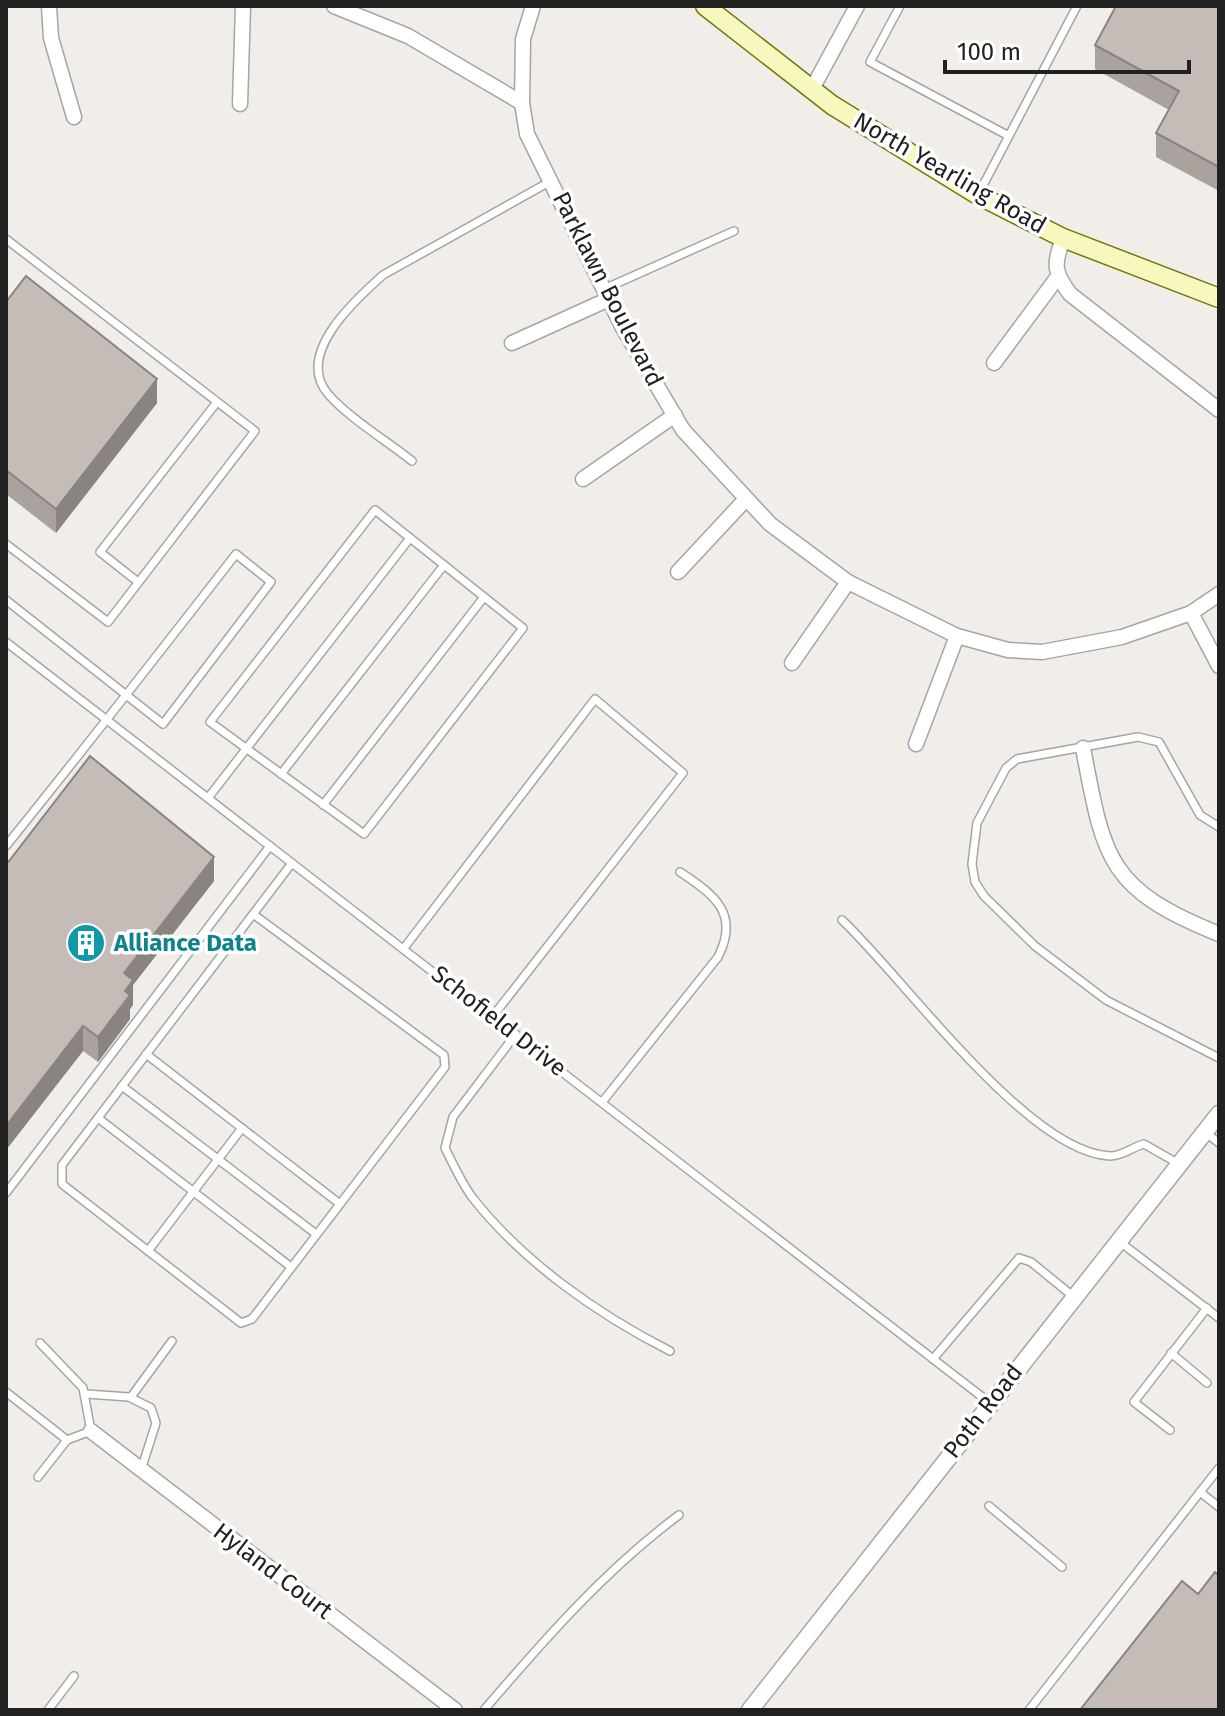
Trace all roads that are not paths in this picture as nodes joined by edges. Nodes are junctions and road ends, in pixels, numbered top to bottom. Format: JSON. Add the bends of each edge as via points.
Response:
{"nodes":[{"id":1,"x":49,"y":6,"type":"edge"},
{"id":2,"x":243,"y":6,"type":"edge"},
{"id":3,"x":334,"y":6,"type":"edge"},
{"id":4,"x":533,"y":6,"type":"edge"},
{"id":5,"x":705,"y":6,"type":"edge"},
{"id":6,"x":857,"y":6,"type":"edge"},
{"id":7,"x":900,"y":6,"type":"edge"},
{"id":8,"x":1077,"y":6,"type":"edge"},
{"id":9,"x":812,"y":89,"type":"junction"},
{"id":10,"x":522,"y":103,"type":"junction"},
{"id":11,"x":240,"y":104,"type":"dead end"},
{"id":12,"x":74,"y":117,"type":"dead end"},
{"id":13,"x":1007,"y":135,"type":"junction"},
{"id":14,"x":553,"y":180,"type":"junction"},
{"id":15,"x":978,"y":195,"type":"junction"},
{"id":16,"x":734,"y":231,"type":"dead end"},
{"id":17,"x":1063,"y":238,"type":"junction"},
{"id":18,"x":6,"y":239,"type":"edge"},
{"id":19,"x":1057,"y":278,"type":"junction"},
{"id":20,"x":607,"y":294,"type":"junction"},
{"id":21,"x":1219,"y":298,"type":"edge"},
{"id":22,"x":512,"y":343,"type":"dead end"},
{"id":23,"x":994,"y":363,"type":"dead end"},
{"id":24,"x":217,"y":402,"type":"junction"},
{"id":25,"x":1219,"y":410,"type":"edge"},
{"id":26,"x":675,"y":415,"type":"junction"},
{"id":27,"x":412,"y":461,"type":"dead end"},
{"id":28,"x":583,"y":479,"type":"dead end"},
{"id":29,"x":746,"y":499,"type":"junction"},
{"id":30,"x":410,"y":538,"type":"junction"},
{"id":31,"x":6,"y":544,"type":"edge"},
{"id":32,"x":444,"y":565,"type":"junction"},
{"id":33,"x":678,"y":572,"type":"dead end"},
{"id":34,"x":138,"y":582,"type":"junction"},
{"id":35,"x":848,"y":582,"type":"junction"},
{"id":36,"x":1219,"y":594,"type":"edge"},
{"id":37,"x":484,"y":597,"type":"junction"},
{"id":38,"x":6,"y":600,"type":"edge"},
{"id":39,"x":1191,"y":613,"type":"junction"},
{"id":40,"x":957,"y":636,"type":"junction"},
{"id":41,"x":6,"y":642,"type":"edge"},
{"id":42,"x":792,"y":663,"type":"dead end"},
{"id":43,"x":1219,"y":666,"type":"edge"},
{"id":44,"x":127,"y":695,"type":"junction"},
{"id":45,"x":107,"y":720,"type":"junction"},
{"id":46,"x":916,"y":744,"type":"dead end"},
{"id":47,"x":1083,"y":748,"type":"junction"},
{"id":48,"x":246,"y":749,"type":"junction"},
{"id":49,"x":281,"y":774,"type":"junction"},
{"id":50,"x":208,"y":798,"type":"junction"},
{"id":51,"x":323,"y":805,"type":"junction"},
{"id":52,"x":1219,"y":827,"type":"edge"},
{"id":53,"x":6,"y":846,"type":"edge"},
{"id":54,"x":270,"y":846,"type":"junction"},
{"id":55,"x":292,"y":863,"type":"junction"},
{"id":56,"x":680,"y":872,"type":"dead end"},
{"id":57,"x":253,"y":914,"type":"junction"},
{"id":58,"x":842,"y":920,"type":"dead end"},
{"id":59,"x":1219,"y":934,"type":"edge"},
{"id":60,"x":404,"y":948,"type":"junction"},
{"id":61,"x":493,"y":1016,"type":"junction"},
{"id":62,"x":516,"y":1034,"type":"junction"},
{"id":63,"x":146,"y":1054,"type":"junction"},
{"id":64,"x":1219,"y":1058,"type":"edge"},
{"id":65,"x":122,"y":1086,"type":"junction"},
{"id":66,"x":603,"y":1101,"type":"junction"},
{"id":67,"x":1219,"y":1114,"type":"edge"},
{"id":68,"x":98,"y":1118,"type":"junction"},
{"id":69,"x":242,"y":1128,"type":"junction"},
{"id":70,"x":1205,"y":1132,"type":"junction"},
{"id":71,"x":1219,"y":1143,"type":"edge"},
{"id":72,"x":218,"y":1159,"type":"junction"},
{"id":73,"x":1179,"y":1164,"type":"junction"},
{"id":74,"x":193,"y":1192,"type":"junction"},
{"id":75,"x":6,"y":1193,"type":"edge"},
{"id":76,"x":340,"y":1204,"type":"junction"},
{"id":77,"x":316,"y":1234,"type":"junction"},
{"id":78,"x":1118,"y":1240,"type":"junction"},
{"id":79,"x":148,"y":1251,"type":"junction"},
{"id":80,"x":291,"y":1267,"type":"junction"},
{"id":81,"x":1074,"y":1297,"type":"junction"},
{"id":82,"x":1207,"y":1308,"type":"junction"},
{"id":83,"x":1219,"y":1318,"type":"edge"},
{"id":84,"x":172,"y":1341,"type":"dead end"},
{"id":85,"x":40,"y":1343,"type":"dead end"},
{"id":86,"x":670,"y":1351,"type":"dead end"},
{"id":87,"x":1171,"y":1353,"type":"junction"},
{"id":88,"x":933,"y":1359,"type":"junction"},
{"id":89,"x":1207,"y":1383,"type":"dead end"},
{"id":90,"x":6,"y":1392,"type":"edge"},
{"id":91,"x":86,"y":1394,"type":"junction"},
{"id":92,"x":131,"y":1397,"type":"junction"},
{"id":93,"x":990,"y":1403,"type":"junction"},
{"id":94,"x":1170,"y":1430,"type":"dead end"},
{"id":95,"x":91,"y":1431,"type":"junction"},
{"id":96,"x":67,"y":1440,"type":"junction"},
{"id":97,"x":1219,"y":1468,"type":"edge"},
{"id":98,"x":141,"y":1470,"type":"junction"},
{"id":99,"x":38,"y":1477,"type":"dead end"},
{"id":100,"x":1200,"y":1492,"type":"junction"},
{"id":101,"x":989,"y":1506,"type":"dead end"},
{"id":102,"x":1219,"y":1507,"type":"edge"},
{"id":103,"x":679,"y":1515,"type":"dead end"},
{"id":104,"x":1062,"y":1567,"type":"dead end"},
{"id":105,"x":74,"y":1676,"type":"dead end"},
{"id":106,"x":48,"y":1710,"type":"edge"},
{"id":107,"x":455,"y":1710,"type":"edge"},
{"id":108,"x":484,"y":1710,"type":"edge"},
{"id":109,"x":750,"y":1710,"type":"edge"},
{"id":110,"x":1029,"y":1710,"type":"edge"}],
"edges":[{"from":1,"to":12,"type":"street","via":[[51,38]]},
{"from":2,"to":11,"type":"street"},
{"from":3,"to":10,"type":"street","via":[[408,36]]},
{"from":4,"to":10,"type":"street","name":"Parklawn Boulevard","via":[[523,39]]},
{"from":5,"to":9,"type":"main road","name":"North Yearling Road"},
{"from":6,"to":9,"type":"street"},
{"from":7,"to":13,"type":"lane","via":[[870,62]]},
{"from":8,"to":13,"type":"lane"},
{"from":9,"to":15,"type":"main road","name":"North Yearling Road"},
{"from":10,"to":14,"type":"street","name":"Parklawn Boulevard","via":[[527,134]]},
{"from":13,"to":15,"type":"lane"},
{"from":14,"to":20,"type":"street","name":"Parklawn Boulevard"},
{"from":14,"to":27,"type":"lane","via":[[383,275],[321,346],[327,393]]},
{"from":15,"to":17,"type":"main road","name":"North Yearling Road"},
{"from":16,"to":20,"type":"lane"},
{"from":17,"to":19,"type":"street"},
{"from":17,"to":21,"type":"main road","name":"North Yearling Road"},
{"from":18,"to":24,"type":"lane"},
{"from":19,"to":23,"type":"street"},
{"from":19,"to":25,"type":"street","via":[[1070,294]]},
{"from":20,"to":22,"type":"street"},
{"from":20,"to":26,"type":"street","name":"Parklawn Boulevard"},
{"from":24,"to":34,"type":"lane","via":[[100,552]]},
{"from":24,"to":34,"type":"lane","via":[[255,431]]},
{"from":26,"to":28,"type":"street"},
{"from":26,"to":29,"type":"street","name":"Parklawn Boulevard"},
{"from":29,"to":33,"type":"street"},
{"from":29,"to":35,"type":"street","name":"Parklawn Boulevard","via":[[770,524]]},
{"from":30,"to":32,"type":"lane"},
{"from":30,"to":48,"type":"lane"},
{"from":30,"to":48,"type":"lane","via":[[375,510],[210,722]]},
{"from":31,"to":34,"type":"lane","via":[[108,622]]},
{"from":32,"to":37,"type":"lane"},
{"from":32,"to":49,"type":"lane"},
{"from":35,"to":40,"type":"street","name":"Parklawn Boulevard"},
{"from":35,"to":42,"type":"street"},
{"from":36,"to":39,"type":"street","name":"Parklawn Boulevard"},
{"from":37,"to":51,"type":"lane"},
{"from":37,"to":51,"type":"lane","via":[[523,628],[364,834]]},
{"from":38,"to":44,"type":"lane"},
{"from":39,"to":40,"type":"street","name":"Parklawn Boulevard","via":[[1122,637],[1042,652],[1008,650]]},
{"from":39,"to":43,"type":"street"},
{"from":40,"to":46,"type":"street"},
{"from":41,"to":45,"type":"lane","name":"Schofield Drive"},
{"from":44,"to":44,"type":"lane","via":[[236,554],[271,582],[163,724]]},
{"from":44,"to":45,"type":"lane"},
{"from":45,"to":50,"type":"lane","name":"Schofield Drive"},
{"from":45,"to":53,"type":"lane"},
{"from":47,"to":52,"type":"lane","via":[[1138,737],[1159,742],[1200,815]]},
{"from":47,"to":59,"type":"street","via":[[1100,834],[1116,867],[1155,904]]},
{"from":47,"to":64,"type":"lane","via":[[1017,759],[1006,768],[977,823],[975,882],[1035,946],[1106,1000]]},
{"from":48,"to":49,"type":"lane"},
{"from":48,"to":50,"type":"lane"},
{"from":49,"to":51,"type":"lane"},
{"from":50,"to":54,"type":"lane","name":"Schofield Drive"},
{"from":54,"to":55,"type":"lane","name":"Schofield Drive"},
{"from":54,"to":75,"type":"lane"},
{"from":55,"to":57,"type":"lane"},
{"from":55,"to":60,"type":"lane","name":"Schofield Drive"},
{"from":56,"to":66,"type":"lane","via":[[708,890],[724,911],[729,936],[718,957]]},
{"from":57,"to":63,"type":"lane"},
{"from":57,"to":76,"type":"lane","via":[[444,1055],[445,1067]]},
{"from":58,"to":73,"type":"lane","via":[[1025,1114],[1090,1153],[1118,1156],[1144,1144]]},
{"from":60,"to":61,"type":"lane","name":"Schofield Drive"},
{"from":60,"to":61,"type":"lane","via":[[595,699],[683,773]]},
{"from":61,"to":62,"type":"lane","name":"Schofield Drive"},
{"from":62,"to":66,"type":"lane","name":"Schofield Drive"},
{"from":62,"to":86,"type":"lane","via":[[453,1117],[445,1148],[470,1194],[503,1232],[617,1322]]},
{"from":63,"to":65,"type":"lane"},
{"from":63,"to":69,"type":"lane"},
{"from":65,"to":68,"type":"lane"},
{"from":65,"to":72,"type":"lane"},
{"from":66,"to":88,"type":"lane","name":"Schofield Drive"},
{"from":67,"to":70,"type":"street","name":"Poth Road"},
{"from":68,"to":74,"type":"lane"},
{"from":68,"to":79,"type":"lane","via":[[62,1165],[62,1184]]},
{"from":69,"to":72,"type":"lane"},
{"from":69,"to":76,"type":"lane"},
{"from":70,"to":71,"type":"lane"},
{"from":70,"to":73,"type":"street","name":"Poth Road"},
{"from":72,"to":74,"type":"lane"},
{"from":72,"to":77,"type":"lane"},
{"from":73,"to":78,"type":"street","name":"Poth Road"},
{"from":74,"to":79,"type":"lane"},
{"from":74,"to":80,"type":"lane"},
{"from":76,"to":77,"type":"lane"},
{"from":77,"to":80,"type":"lane"},
{"from":78,"to":81,"type":"street","name":"Poth Road"},
{"from":78,"to":82,"type":"lane"},
{"from":79,"to":80,"type":"lane","via":[[241,1323],[252,1319]]},
{"from":81,"to":88,"type":"lane","via":[[1019,1258]]},
{"from":81,"to":93,"type":"street","name":"Poth Road"},
{"from":82,"to":83,"type":"lane"},
{"from":82,"to":87,"type":"lane"},
{"from":84,"to":92,"type":"lane"},
{"from":85,"to":91,"type":"lane"},
{"from":87,"to":89,"type":"lane"},
{"from":87,"to":94,"type":"lane","via":[[1134,1402]]},
{"from":88,"to":93,"type":"lane","name":"Schofield Drive"},
{"from":90,"to":96,"type":"lane"},
{"from":91,"to":92,"type":"lane"},
{"from":91,"to":95,"type":"lane"},
{"from":92,"to":98,"type":"lane","via":[[155,1414]]},
{"from":93,"to":109,"type":"street","name":"Poth Road"},
{"from":95,"to":96,"type":"lane"},
{"from":95,"to":98,"type":"street","name":"Hyland Court"},
{"from":96,"to":99,"type":"lane"},
{"from":97,"to":100,"type":"lane"},
{"from":98,"to":107,"type":"street","name":"Hyland Court"},
{"from":100,"to":102,"type":"lane"},
{"from":100,"to":110,"type":"lane"},
{"from":101,"to":104,"type":"lane"},
{"from":103,"to":108,"type":"lane","via":[[641,1543],[544,1640]]},
{"from":105,"to":106,"type":"lane"}]}
